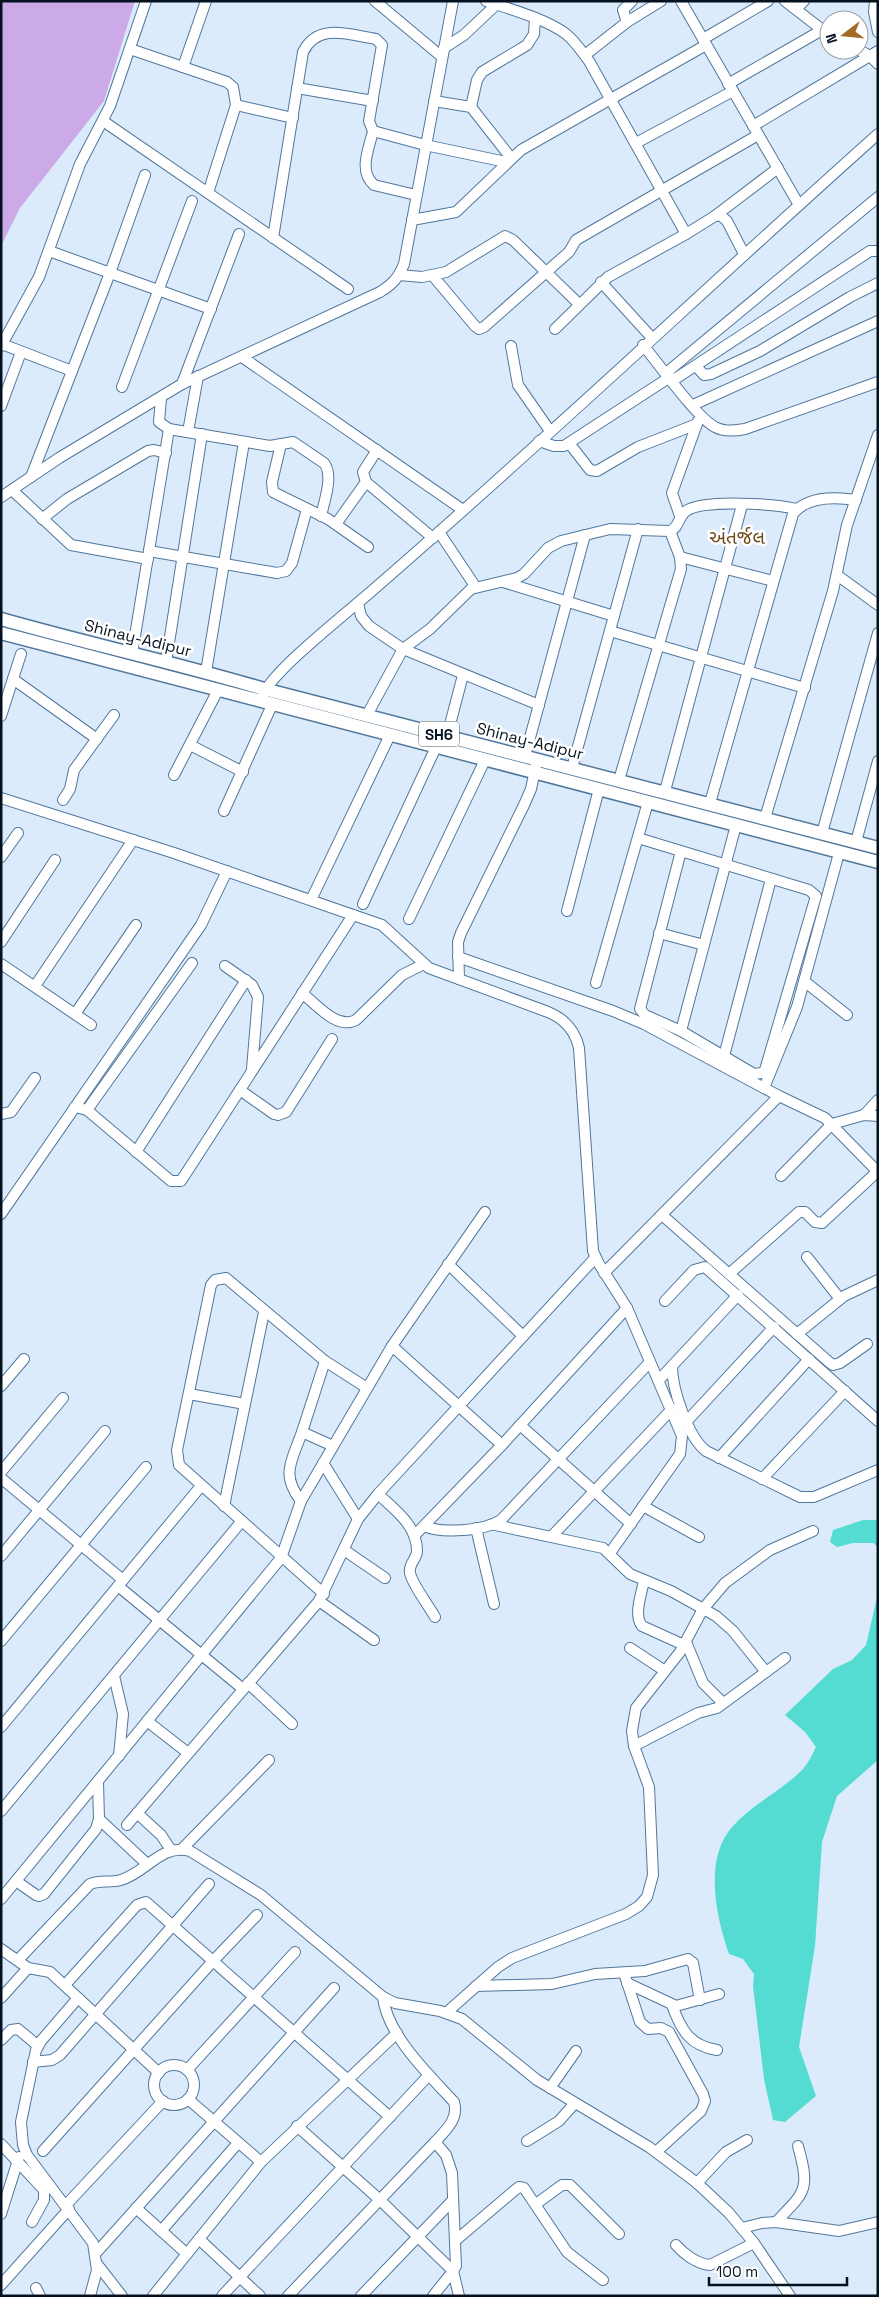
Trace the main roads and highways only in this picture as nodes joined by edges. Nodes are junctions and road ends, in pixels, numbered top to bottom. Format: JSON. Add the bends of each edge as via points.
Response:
{"nodes":[{"id":1,"x":1,"y":619,"type":"edge"},
{"id":2,"x":1,"y":633,"type":"edge"},
{"id":3,"x":878,"y":848,"type":"edge"},
{"id":4,"x":878,"y":862,"type":"edge"}],
"edges":[{"from":1,"to":3,"type":"main road","name":"Shinay-Adipur","number":"SH6"},
{"from":2,"to":4,"type":"main road","name":"Shinay-Adipur","number":"SH6"}]}
